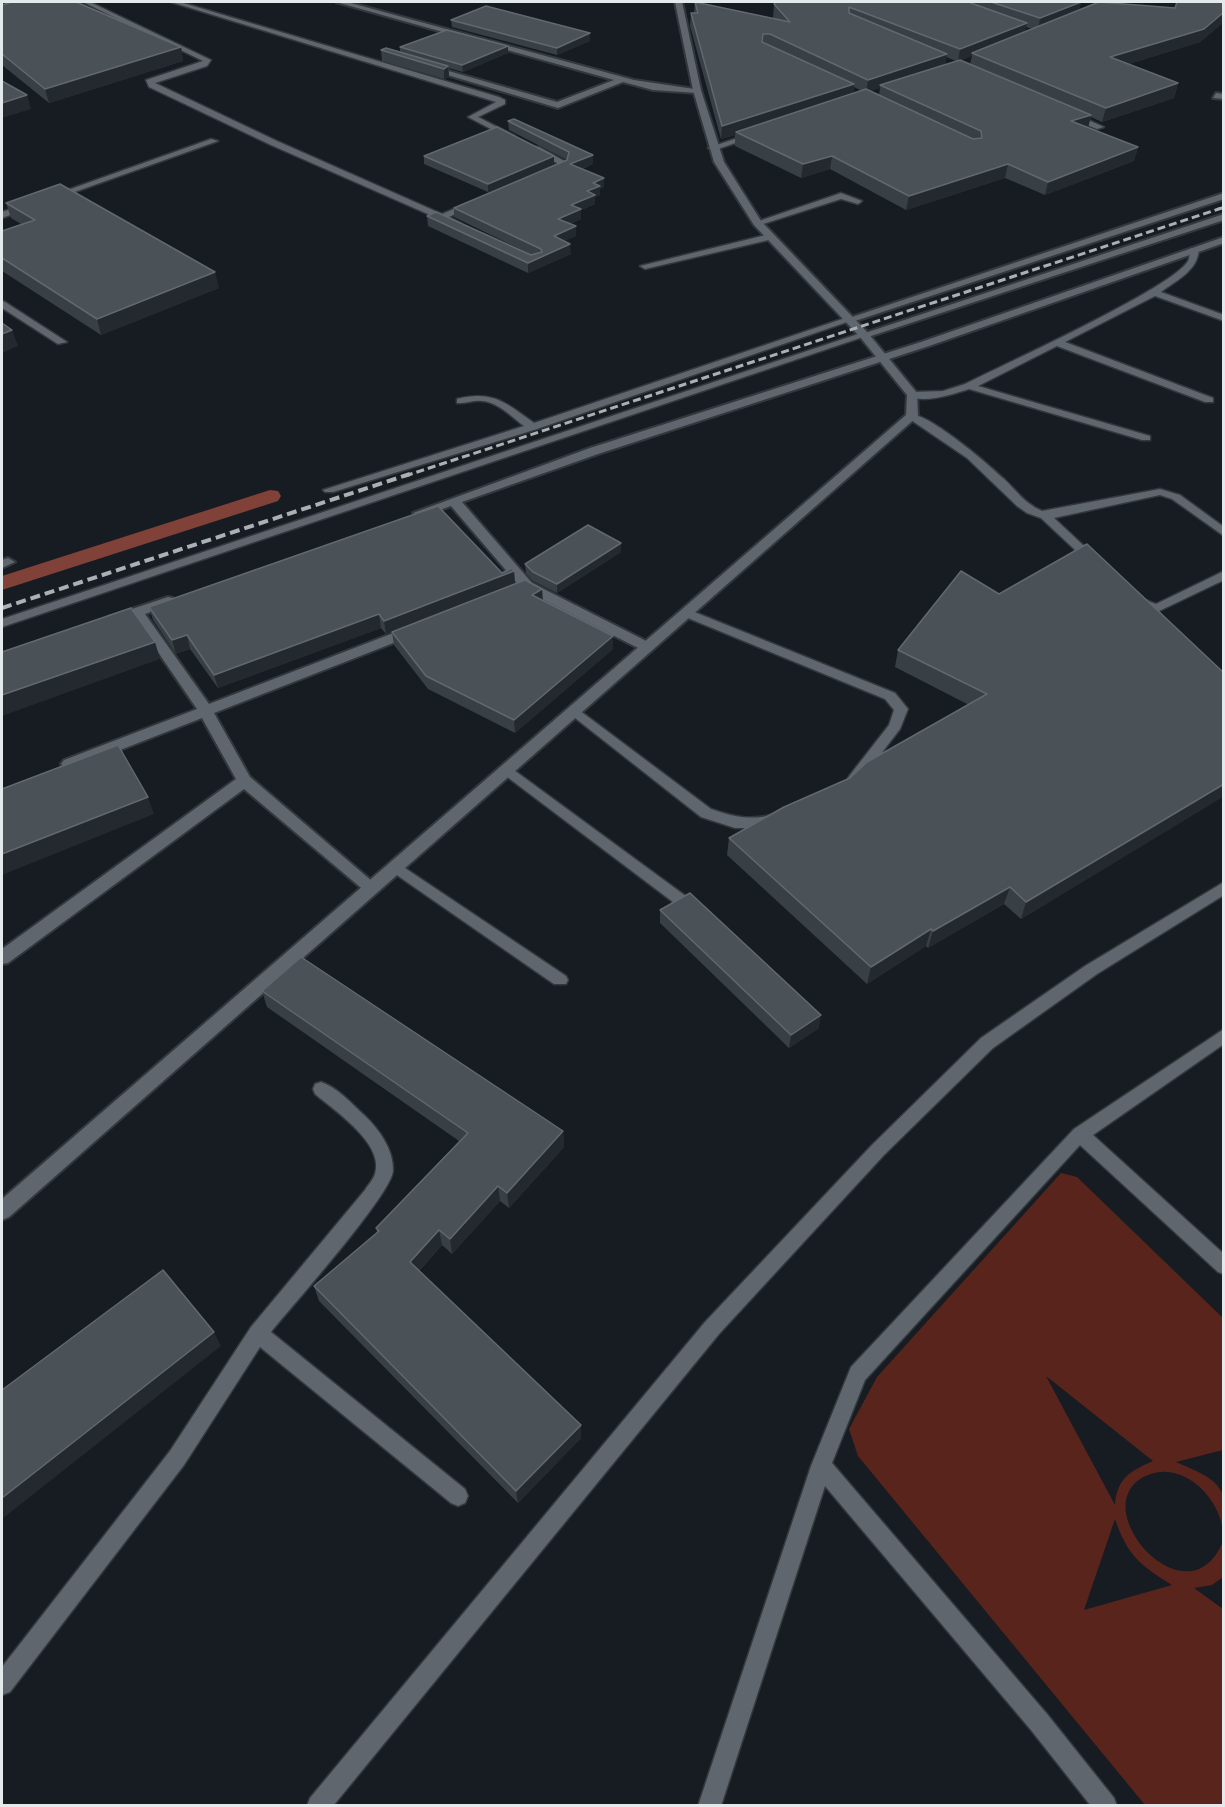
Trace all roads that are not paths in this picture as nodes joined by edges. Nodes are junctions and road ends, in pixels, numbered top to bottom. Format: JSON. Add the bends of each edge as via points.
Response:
{"nodes":[{"id":1,"x":86,"y":2,"type":"edge"},
{"id":2,"x":174,"y":2,"type":"edge"},
{"id":3,"x":340,"y":2,"type":"edge"},
{"id":4,"x":678,"y":2,"type":"edge"},
{"id":5,"x":1121,"y":2,"type":"edge"},
{"id":6,"x":1090,"y":14,"type":"edge"},
{"id":7,"x":418,"y":64,"type":"edge"},
{"id":8,"x":622,"y":80,"type":"junction"},
{"id":9,"x":697,"y":90,"type":"junction"},
{"id":10,"x":1058,"y":110,"type":"edge"},
{"id":11,"x":1100,"y":127,"type":"edge"},
{"id":12,"x":768,"y":130,"type":"edge"},
{"id":13,"x":519,"y":140,"type":"edge"},
{"id":14,"x":214,"y":141,"type":"dead end"},
{"id":15,"x":528,"y":145,"type":"edge"},
{"id":16,"x":712,"y":148,"type":"junction"},
{"id":17,"x":540,"y":176,"type":"edge"},
{"id":18,"x":1224,"y":196,"type":"edge"},
{"id":19,"x":486,"y":199,"type":"edge"},
{"id":20,"x":43,"y":200,"type":"edge"},
{"id":21,"x":858,"y":201,"type":"dead end"},
{"id":22,"x":32,"y":204,"type":"edge"},
{"id":23,"x":2,"y":215,"type":"edge"},
{"id":24,"x":442,"y":217,"type":"junction"},
{"id":25,"x":1224,"y":217,"type":"edge"},
{"id":26,"x":757,"y":223,"type":"junction"},
{"id":27,"x":463,"y":226,"type":"edge"},
{"id":28,"x":770,"y":237,"type":"junction"},
{"id":29,"x":1224,"y":240,"type":"edge"},
{"id":30,"x":1194,"y":250,"type":"junction"},
{"id":31,"x":645,"y":266,"type":"dead end"},
{"id":32,"x":1154,"y":292,"type":"junction"},
{"id":33,"x":2,"y":304,"type":"edge"},
{"id":34,"x":1224,"y":318,"type":"edge"},
{"id":35,"x":848,"y":320,"type":"junction"},
{"id":36,"x":864,"y":335,"type":"junction"},
{"id":37,"x":62,"y":342,"type":"dead end"},
{"id":38,"x":1059,"y":343,"type":"junction"},
{"id":39,"x":881,"y":357,"type":"junction"},
{"id":40,"x":969,"y":386,"type":"junction"},
{"id":41,"x":913,"y":395,"type":"junction"},
{"id":42,"x":1209,"y":400,"type":"dead end"},
{"id":43,"x":461,"y":401,"type":"dead end"},
{"id":44,"x":912,"y":416,"type":"junction"},
{"id":45,"x":532,"y":427,"type":"junction"},
{"id":46,"x":1146,"y":438,"type":"dead end"},
{"id":47,"x":329,"y":490,"type":"dead end"},
{"id":48,"x":454,"y":501,"type":"junction"},
{"id":49,"x":1045,"y":516,"type":"junction"},
{"id":50,"x":408,"y":517,"type":"edge"},
{"id":51,"x":1224,"y":533,"type":"edge"},
{"id":52,"x":1102,"y":568,"type":"edge"},
{"id":53,"x":1224,"y":575,"type":"edge"},
{"id":54,"x":1126,"y":591,"type":"edge"},
{"id":55,"x":182,"y":596,"type":"edge"},
{"id":56,"x":137,"y":612,"type":"junction"},
{"id":57,"x":687,"y":613,"type":"junction"},
{"id":58,"x":2,"y":623,"type":"edge"},
{"id":59,"x":103,"y":623,"type":"edge"},
{"id":60,"x":426,"y":626,"type":"edge"},
{"id":61,"x":647,"y":647,"type":"junction"},
{"id":62,"x":205,"y":710,"type":"junction"},
{"id":63,"x":575,"y":711,"type":"junction"},
{"id":64,"x":57,"y":769,"type":"edge"},
{"id":65,"x":507,"y":770,"type":"junction"},
{"id":66,"x":244,"y":781,"type":"junction"},
{"id":67,"x":847,"y":785,"type":"edge"},
{"id":68,"x":787,"y":814,"type":"edge"},
{"id":69,"x":396,"y":867,"type":"junction"},
{"id":70,"x":1224,"y":887,"type":"edge"},
{"id":71,"x":372,"y":888,"type":"junction"},
{"id":72,"x":682,"y":901,"type":"edge"},
{"id":73,"x":2,"y":958,"type":"edge"},
{"id":74,"x":560,"y":980,"type":"dead end"},
{"id":75,"x":1224,"y":1035,"type":"edge"},
{"id":76,"x":321,"y":1089,"type":"dead end"},
{"id":77,"x":1080,"y":1134,"type":"junction"},
{"id":78,"x":2,"y":1211,"type":"edge"},
{"id":79,"x":1224,"y":1266,"type":"edge"},
{"id":80,"x":258,"y":1333,"type":"junction"},
{"id":81,"x":821,"y":1466,"type":"junction"},
{"id":82,"x":458,"y":1496,"type":"dead end"},
{"id":83,"x":2,"y":1684,"type":"edge"},
{"id":84,"x":318,"y":1806,"type":"edge"},
{"id":85,"x":709,"y":1806,"type":"edge"},
{"id":86,"x":1106,"y":1806,"type":"edge"}],
"edges":[{"from":1,"to":24,"type":"lane","via":[[207,60],[149,82],[152,86]]},
{"from":2,"to":13,"type":"lane","via":[[495,99],[502,102],[472,117]]},
{"from":3,"to":8,"type":"street"},
{"from":4,"to":9,"type":"street"},
{"from":5,"to":6,"type":"lane"},
{"from":7,"to":8,"type":"street","via":[[558,105]]},
{"from":8,"to":9,"type":"street"},
{"from":9,"to":16,"type":"street"},
{"from":10,"to":11,"type":"lane"},
{"from":12,"to":16,"type":"lane"},
{"from":14,"to":20,"type":"lane"},
{"from":15,"to":17,"type":"lane","via":[[564,163]]},
{"from":16,"to":26,"type":"street"},
{"from":18,"to":35,"type":"street"},
{"from":19,"to":24,"type":"lane"},
{"from":21,"to":26,"type":"lane","via":[[841,196]]},
{"from":22,"to":23,"type":"lane"},
{"from":24,"to":27,"type":"lane"},
{"from":25,"to":36,"type":"street"},
{"from":26,"to":28,"type":"street"},
{"from":28,"to":31,"type":"lane"},
{"from":28,"to":35,"type":"street"},
{"from":29,"to":30,"type":"street"},
{"from":30,"to":32,"type":"lane","via":[[1193,261],[1186,269]]},
{"from":30,"to":39,"type":"street"},
{"from":32,"to":34,"type":"lane"},
{"from":32,"to":38,"type":"lane"},
{"from":33,"to":37,"type":"lane"},
{"from":35,"to":36,"type":"street"},
{"from":35,"to":45,"type":"lane"},
{"from":36,"to":39,"type":"street"},
{"from":36,"to":58,"type":"lane"},
{"from":38,"to":40,"type":"lane"},
{"from":38,"to":42,"type":"lane"},
{"from":39,"to":41,"type":"street"},
{"from":39,"to":48,"type":"street"},
{"from":40,"to":41,"type":"lane","via":[[944,394]]},
{"from":40,"to":46,"type":"lane"},
{"from":41,"to":44,"type":"street"},
{"from":43,"to":45,"type":"lane","via":[[489,397]]},
{"from":44,"to":49,"type":"lane","via":[[1001,483],[1024,509]]},
{"from":44,"to":57,"type":"street"},
{"from":45,"to":47,"type":"lane"},
{"from":48,"to":50,"type":"street"},
{"from":48,"to":61,"type":"street","via":[[520,589]]},
{"from":49,"to":51,"type":"lane","via":[[1160,492],[1176,497]]},
{"from":49,"to":52,"type":"lane"},
{"from":53,"to":54,"type":"lane","via":[[1157,608],[1143,605]]},
{"from":55,"to":56,"type":"street"},
{"from":56,"to":59,"type":"street"},
{"from":56,"to":62,"type":"street"},
{"from":57,"to":61,"type":"street"},
{"from":57,"to":67,"type":"lane","via":[[890,696],[901,709],[895,726]]},
{"from":60,"to":62,"type":"street"},
{"from":61,"to":63,"type":"street"},
{"from":62,"to":64,"type":"street"},
{"from":62,"to":66,"type":"street"},
{"from":63,"to":65,"type":"street"},
{"from":63,"to":68,"type":"lane","via":[[706,813],[735,823],[766,823]]},
{"from":65,"to":69,"type":"street"},
{"from":65,"to":72,"type":"lane"},
{"from":66,"to":71,"type":"street"},
{"from":66,"to":73,"type":"street"},
{"from":69,"to":71,"type":"street"},
{"from":69,"to":74,"type":"lane"},
{"from":70,"to":84,"type":"lane","via":[[1091,970],[987,1043],[878,1150],[712,1328]]},
{"from":71,"to":78,"type":"street"},
{"from":75,"to":77,"type":"lane"},
{"from":76,"to":80,"type":"lane","via":[[365,1127],[380,1149],[384,1172],[371,1196]]},
{"from":77,"to":79,"type":"lane"},
{"from":77,"to":81,"type":"lane","via":[[858,1374]]},
{"from":80,"to":82,"type":"lane"},
{"from":80,"to":83,"type":"lane","via":[[177,1458]]},
{"from":81,"to":85,"type":"lane"},
{"from":81,"to":86,"type":"lane"}]}
